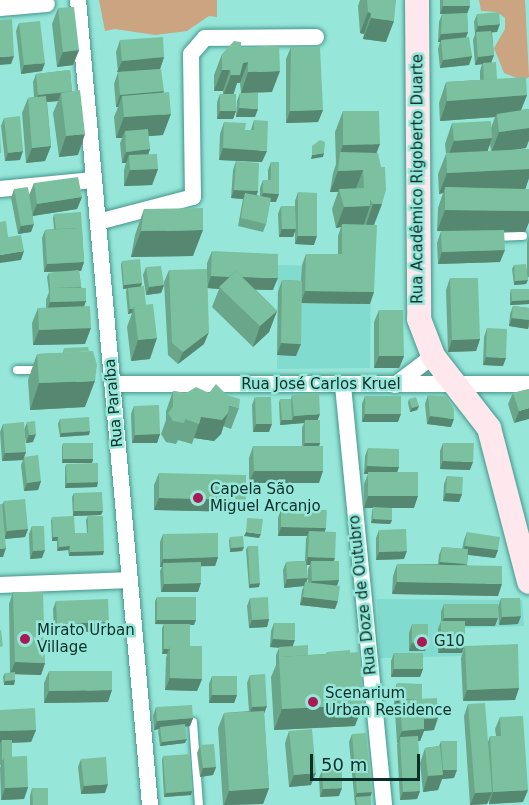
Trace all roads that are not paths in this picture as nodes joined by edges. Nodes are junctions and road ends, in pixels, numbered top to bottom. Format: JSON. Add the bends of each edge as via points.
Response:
{"nodes":[{"id":1,"x":78,"y":0,"type":"edge"},
{"id":2,"x":417,"y":0,"type":"edge"},
{"id":3,"x":47,"y":4,"type":"dead end"},
{"id":4,"x":0,"y":8,"type":"edge"},
{"id":5,"x":316,"y":37,"type":"dead end"},
{"id":6,"x":94,"y":180,"type":"junction"},
{"id":7,"x":0,"y":189,"type":"edge"},
{"id":8,"x":98,"y":222,"type":"junction"},
{"id":9,"x":523,"y":236,"type":"dead end"},
{"id":10,"x":480,"y":237,"type":"edge"},
{"id":11,"x":433,"y":356,"type":"junction"},
{"id":12,"x":17,"y":370,"type":"dead end"},
{"id":13,"x":48,"y":370,"type":"edge"},
{"id":14,"x":108,"y":375,"type":"junction"},
{"id":15,"x":529,"y":384,"type":"edge"},
{"id":16,"x":395,"y":385,"type":"junction"},
{"id":17,"x":451,"y":385,"type":"junction"},
{"id":18,"x":343,"y":386,"type":"junction"},
{"id":19,"x":130,"y":580,"type":"junction"},
{"id":20,"x":529,"y":582,"type":"edge"},
{"id":21,"x":0,"y":585,"type":"edge"},
{"id":22,"x":193,"y":722,"type":"edge"},
{"id":23,"x":150,"y":805,"type":"edge"},
{"id":24,"x":199,"y":805,"type":"edge"},
{"id":25,"x":384,"y":805,"type":"edge"}],
"edges":[{"from":1,"to":6,"type":"street","name":"Rua Paraíba"},
{"from":2,"to":11,"type":"street","name":"Rua Acadêmico Rigoberto Duarte","via":[[423,238],[419,319]]},
{"from":3,"to":4,"type":"street"},
{"from":5,"to":8,"type":"street","via":[[205,38],[191,54],[193,197]]},
{"from":6,"to":7,"type":"street"},
{"from":6,"to":8,"type":"street","name":"Rua Paraíba"},
{"from":8,"to":14,"type":"street","name":"Rua Paraíba"},
{"from":9,"to":10,"type":"lane"},
{"from":11,"to":16,"type":"street"},
{"from":11,"to":17,"type":"street","name":"Rua Acadêmico Rigoberto Duarte"},
{"from":12,"to":13,"type":"lane"},
{"from":14,"to":18,"type":"street","name":"Rua José Carlos Kruel"},
{"from":14,"to":19,"type":"street","name":"Rua Paraíba"},
{"from":15,"to":17,"type":"street","name":"Rua José Carlos Kruel"},
{"from":16,"to":17,"type":"street","name":"Rua José Carlos Kruel"},
{"from":16,"to":18,"type":"street","name":"Rua José Carlos Kruel"},
{"from":17,"to":20,"type":"street","name":"Rua Acadêmico Rigoberto Duarte","via":[[489,428]]},
{"from":18,"to":25,"type":"street","name":"Rua Doze de Outubro"},
{"from":19,"to":21,"type":"street"},
{"from":19,"to":23,"type":"street","name":"Rua Paraíba"},
{"from":22,"to":24,"type":"lane"}]}
